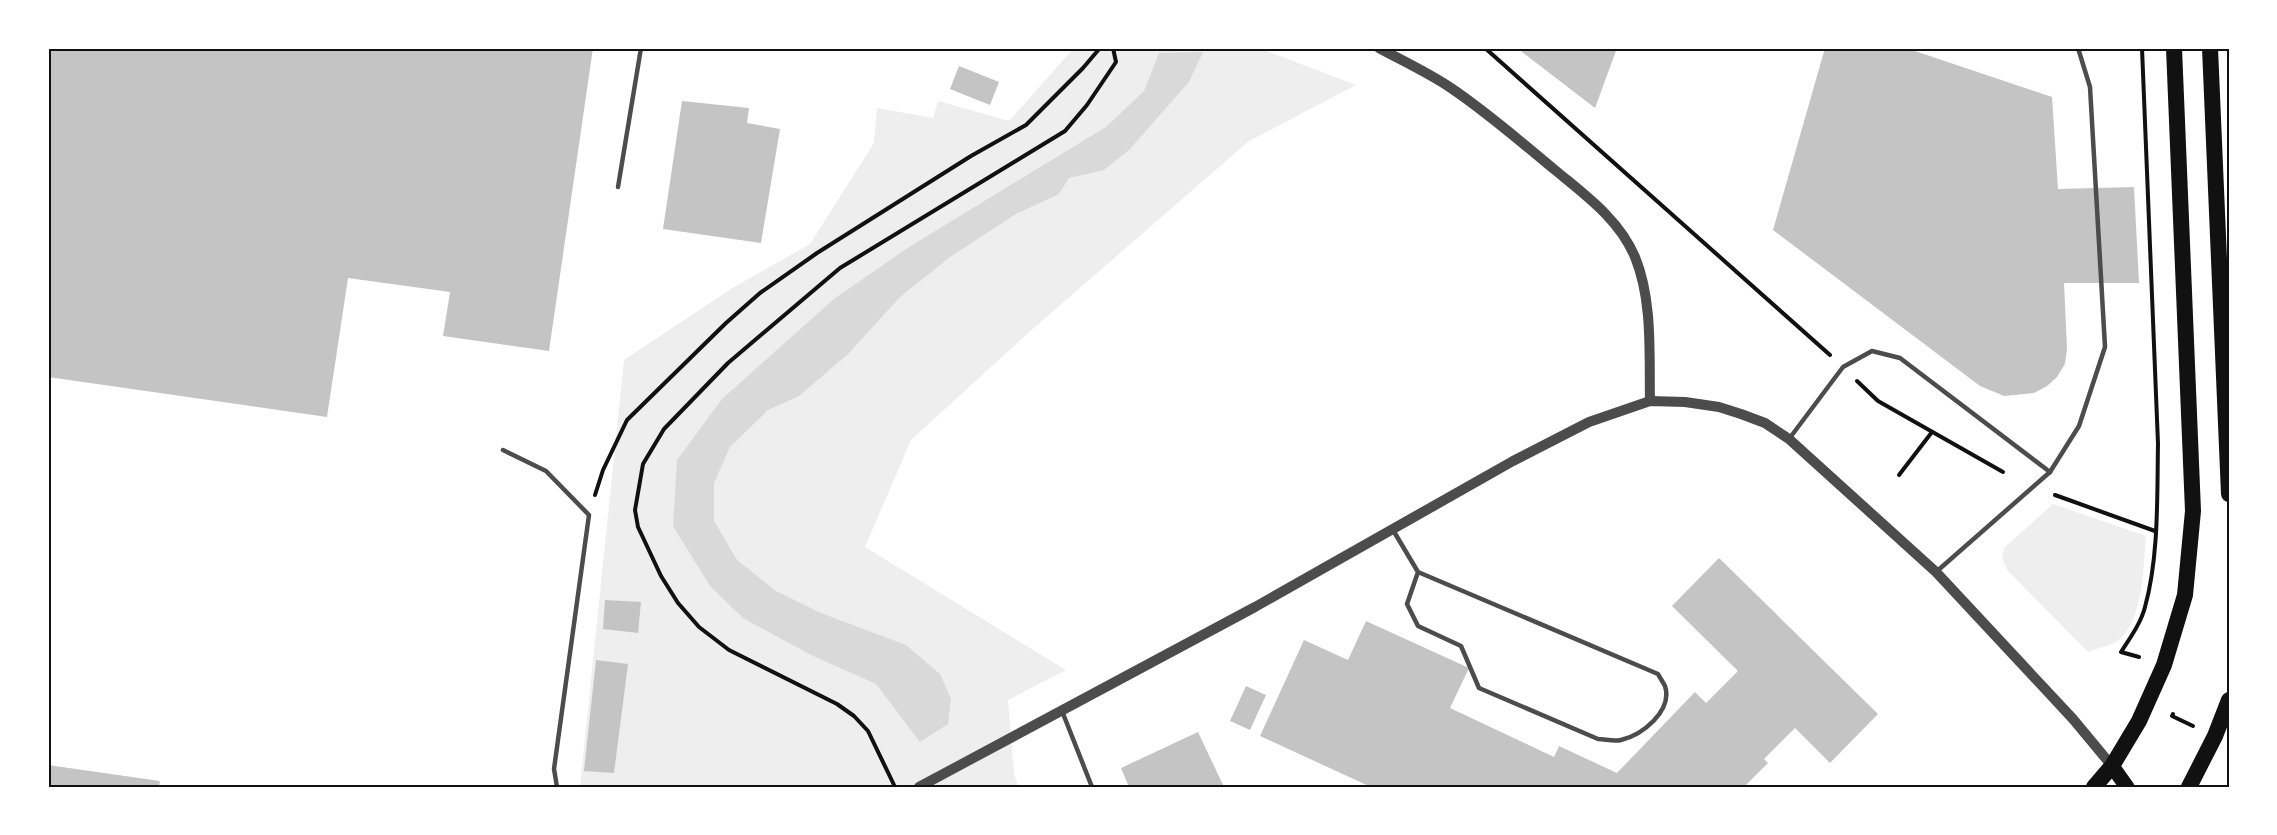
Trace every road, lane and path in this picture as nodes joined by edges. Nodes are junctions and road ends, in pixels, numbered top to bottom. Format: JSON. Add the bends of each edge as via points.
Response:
{"nodes":[{"id":1,"x":640,"y":48,"type":"edge"},
{"id":2,"x":1100,"y":48,"type":"edge"},
{"id":3,"x":1113,"y":48,"type":"edge"},
{"id":4,"x":1380,"y":48,"type":"edge"},
{"id":5,"x":1485,"y":48,"type":"edge"},
{"id":6,"x":2078,"y":48,"type":"edge"},
{"id":7,"x":2142,"y":48,"type":"edge"},
{"id":8,"x":2165,"y":48,"type":"edge"},
{"id":9,"x":2174,"y":48,"type":"edge"},
{"id":10,"x":2210,"y":48,"type":"edge"},
{"id":11,"x":618,"y":187,"type":"dead end"},
{"id":12,"x":1843,"y":367,"type":"junction"},
{"id":13,"x":1650,"y":402,"type":"junction"},
{"id":14,"x":1932,"y":432,"type":"junction"},
{"id":15,"x":1789,"y":439,"type":"junction"},
{"id":16,"x":503,"y":450,"type":"dead end"},
{"id":17,"x":2003,"y":472,"type":"dead end"},
{"id":18,"x":2050,"y":472,"type":"junction"},
{"id":19,"x":1899,"y":475,"type":"dead end"},
{"id":20,"x":2229,"y":494,"type":"edge"},
{"id":21,"x":2055,"y":495,"type":"dead end"},
{"id":22,"x":589,"y":515,"type":"junction"},
{"id":23,"x":1393,"y":530,"type":"junction"},
{"id":24,"x":2155,"y":531,"type":"junction"},
{"id":25,"x":1418,"y":572,"type":"junction"},
{"id":26,"x":1936,"y":572,"type":"junction"},
{"id":27,"x":2145,"y":658,"type":"dead end"},
{"id":28,"x":2229,"y":700,"type":"edge"},
{"id":29,"x":1062,"y":711,"type":"junction"},
{"id":30,"x":2112,"y":766,"type":"junction"},
{"id":31,"x":557,"y":787,"type":"edge"},
{"id":32,"x":895,"y":787,"type":"edge"},
{"id":33,"x":919,"y":787,"type":"edge"},
{"id":34,"x":1092,"y":787,"type":"edge"},
{"id":35,"x":2094,"y":787,"type":"edge"},
{"id":36,"x":2127,"y":787,"type":"edge"},
{"id":37,"x":2189,"y":787,"type":"edge"}],
"edges":[{"from":1,"to":11,"type":"lane"},
{"from":2,"to":22,"type":"path","via":[[1026,125],[817,253],[760,293],[726,323],[627,420],[603,470]]},
{"from":3,"to":32,"type":"path","via":[[1116,62],[1065,131],[840,268],[728,363],[664,429],[643,464],[635,510],[638,527],[678,603],[699,627],[729,650],[854,716],[868,731]]},
{"from":4,"to":13,"type":"street","via":[[1450,87],[1505,129],[1599,207],[1623,236],[1641,274],[1647,306]]},
{"from":5,"to":12,"type":"path"},
{"from":6,"to":18,"type":"lane","via":[[2090,87],[2105,347],[2079,426]]},
{"from":7,"to":24,"type":"path","via":[[2158,444]]},
{"from":8,"to":9,"type":"lane"},
{"from":9,"to":30,"type":"highway","via":[[2193,511],[2185,595],[2164,665],[2139,721]]},
{"from":10,"to":20,"type":"highway"},
{"from":12,"to":14,"type":"path","via":[[1878,401]]},
{"from":12,"to":15,"type":"lane"},
{"from":12,"to":18,"type":"lane","via":[[1872,351],[1900,358]]},
{"from":13,"to":15,"type":"street","via":[[1719,407],[1765,423]]},
{"from":13,"to":23,"type":"street","via":[[1588,422]]},
{"from":14,"to":17,"type":"path"},
{"from":14,"to":19,"type":"path"},
{"from":15,"to":26,"type":"street"},
{"from":16,"to":22,"type":"lane","via":[[546,471]]},
{"from":18,"to":26,"type":"lane"},
{"from":21,"to":24,"type":"path"},
{"from":22,"to":31,"type":"lane","via":[[554,769]]},
{"from":23,"to":25,"type":"lane"},
{"from":23,"to":29,"type":"street"},
{"from":24,"to":27,"type":"path","via":[[2145,607],[2121,652]]},
{"from":25,"to":25,"type":"lane","via":[[1658,674],[1665,687],[1665,704],[1638,734],[1619,741],[1598,739],[1479,688],[1461,646],[1418,626],[1407,604]]},
{"from":26,"to":30,"type":"street"},
{"from":28,"to":37,"type":"highway"},
{"from":29,"to":33,"type":"street"},
{"from":29,"to":34,"type":"lane"},
{"from":30,"to":35,"type":"highway"},
{"from":30,"to":36,"type":"main road"}]}
